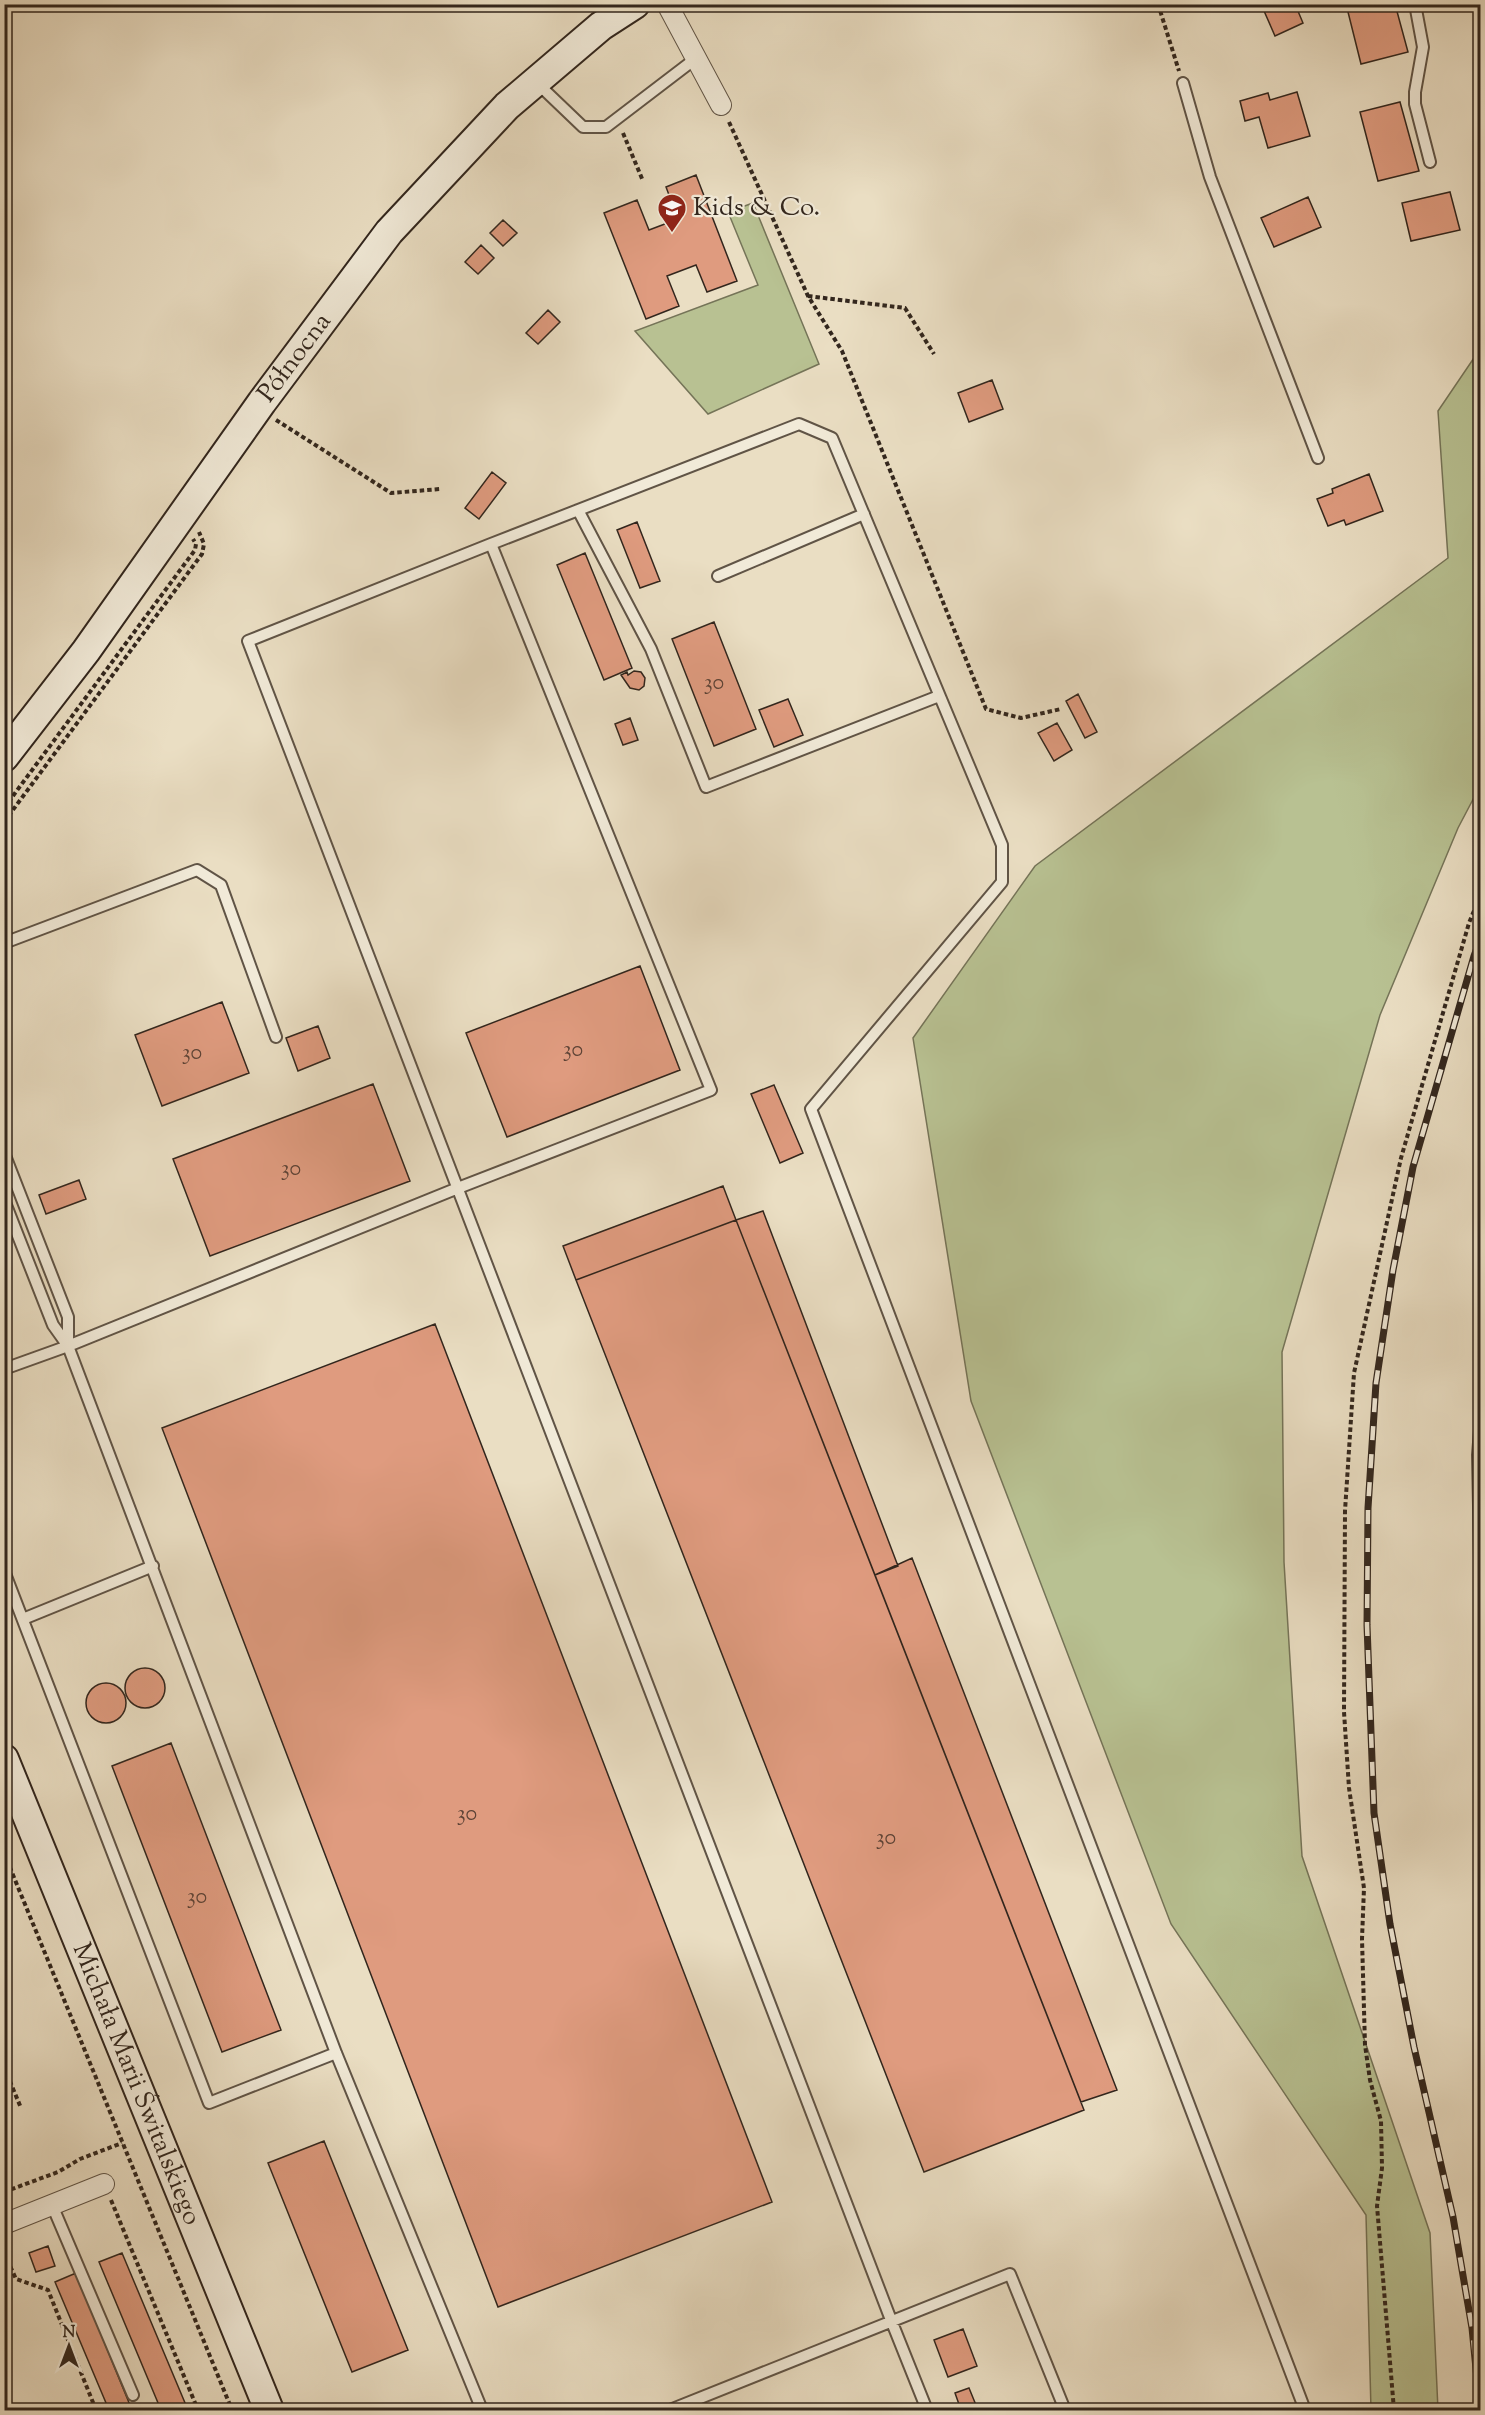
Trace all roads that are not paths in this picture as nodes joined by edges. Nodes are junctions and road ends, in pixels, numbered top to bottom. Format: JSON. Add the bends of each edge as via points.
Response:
{"nodes":[{"id":1,"x":635,"y":4,"type":"edge"},
{"id":2,"x":667,"y":4,"type":"edge"},
{"id":3,"x":1415,"y":4,"type":"edge"},
{"id":4,"x":695,"y":59,"type":"junction"},
{"id":5,"x":536,"y":82,"type":"junction"},
{"id":6,"x":1183,"y":83,"type":"road end"},
{"id":7,"x":721,"y":105,"type":"road end"},
{"id":8,"x":1430,"y":162,"type":"dead end"},
{"id":9,"x":1318,"y":458,"type":"dead end"},
{"id":10,"x":578,"y":510,"type":"junction"},
{"id":11,"x":864,"y":514,"type":"junction"},
{"id":12,"x":491,"y":544,"type":"junction"},
{"id":13,"x":718,"y":576,"type":"dead end"},
{"id":14,"x":939,"y":696,"type":"junction"},
{"id":15,"x":4,"y":757,"type":"edge"},
{"id":16,"x":4,"y":944,"type":"edge"},
{"id":17,"x":276,"y":1037,"type":"dead end"},
{"id":18,"x":4,"y":1153,"type":"edge"},
{"id":19,"x":458,"y":1188,"type":"junction"},
{"id":20,"x":4,"y":1200,"type":"edge"},
{"id":21,"x":68,"y":1346,"type":"junction"},
{"id":22,"x":4,"y":1369,"type":"edge"},
{"id":23,"x":1480,"y":1430,"type":"edge"},
{"id":24,"x":1480,"y":1557,"type":"edge"},
{"id":25,"x":153,"y":1566,"type":"junction"},
{"id":26,"x":4,"y":1571,"type":"edge"},
{"id":27,"x":23,"y":1619,"type":"junction"},
{"id":28,"x":4,"y":1759,"type":"edge"},
{"id":29,"x":336,"y":2053,"type":"junction"},
{"id":30,"x":104,"y":2184,"type":"road end"},
{"id":31,"x":52,"y":2205,"type":"junction"},
{"id":32,"x":4,"y":2224,"type":"edge"},
{"id":33,"x":891,"y":2320,"type":"junction"},
{"id":34,"x":133,"y":2395,"type":"dead end"},
{"id":35,"x":269,"y":2410,"type":"edge"},
{"id":36,"x":482,"y":2410,"type":"edge"},
{"id":37,"x":670,"y":2410,"type":"edge"},
{"id":38,"x":927,"y":2410,"type":"edge"},
{"id":39,"x":1065,"y":2410,"type":"edge"},
{"id":40,"x":1305,"y":2410,"type":"edge"}],
"edges":[{"from":1,"to":5,"type":"street","name":"Północna","via":[[601,26]]},
{"from":2,"to":4,"type":"street"},
{"from":3,"to":8,"type":"lane","via":[[1423,47],[1415,104]]},
{"from":4,"to":5,"type":"lane","via":[[606,127],[583,127]]},
{"from":4,"to":7,"type":"street"},
{"from":5,"to":15,"type":"street","name":"Północna","via":[[507,106],[389,232],[257,408],[86,651]]},
{"from":6,"to":9,"type":"lane","via":[[1210,177]]},
{"from":10,"to":11,"type":"lane","via":[[799,424],[832,438]]},
{"from":10,"to":12,"type":"lane"},
{"from":10,"to":14,"type":"lane","via":[[651,649],[706,787]]},
{"from":11,"to":13,"type":"lane"},
{"from":11,"to":14,"type":"lane"},
{"from":12,"to":19,"type":"lane","via":[[248,641]]},
{"from":12,"to":19,"type":"lane","via":[[711,1089]]},
{"from":14,"to":40,"type":"lane","via":[[1002,845],[1002,882],[811,1109]]},
{"from":16,"to":17,"type":"lane","via":[[197,870],[221,885]]},
{"from":18,"to":21,"type":"lane","via":[[68,1317]]},
{"from":19,"to":21,"type":"lane"},
{"from":19,"to":33,"type":"lane"},
{"from":20,"to":21,"type":"lane","via":[[53,1325]]},
{"from":21,"to":22,"type":"lane"},
{"from":21,"to":25,"type":"lane"},
{"from":23,"to":24,"type":"lane"},
{"from":25,"to":27,"type":"lane"},
{"from":25,"to":29,"type":"lane"},
{"from":26,"to":27,"type":"lane"},
{"from":27,"to":29,"type":"lane","via":[[209,2103]]},
{"from":28,"to":35,"type":"street","name":"Michała Marii Świtalskiego"},
{"from":29,"to":36,"type":"lane"},
{"from":30,"to":31,"type":"street"},
{"from":31,"to":32,"type":"street"},
{"from":31,"to":34,"type":"lane"},
{"from":33,"to":37,"type":"lane"},
{"from":33,"to":38,"type":"lane"},
{"from":33,"to":39,"type":"lane","via":[[1010,2274]]}]}
